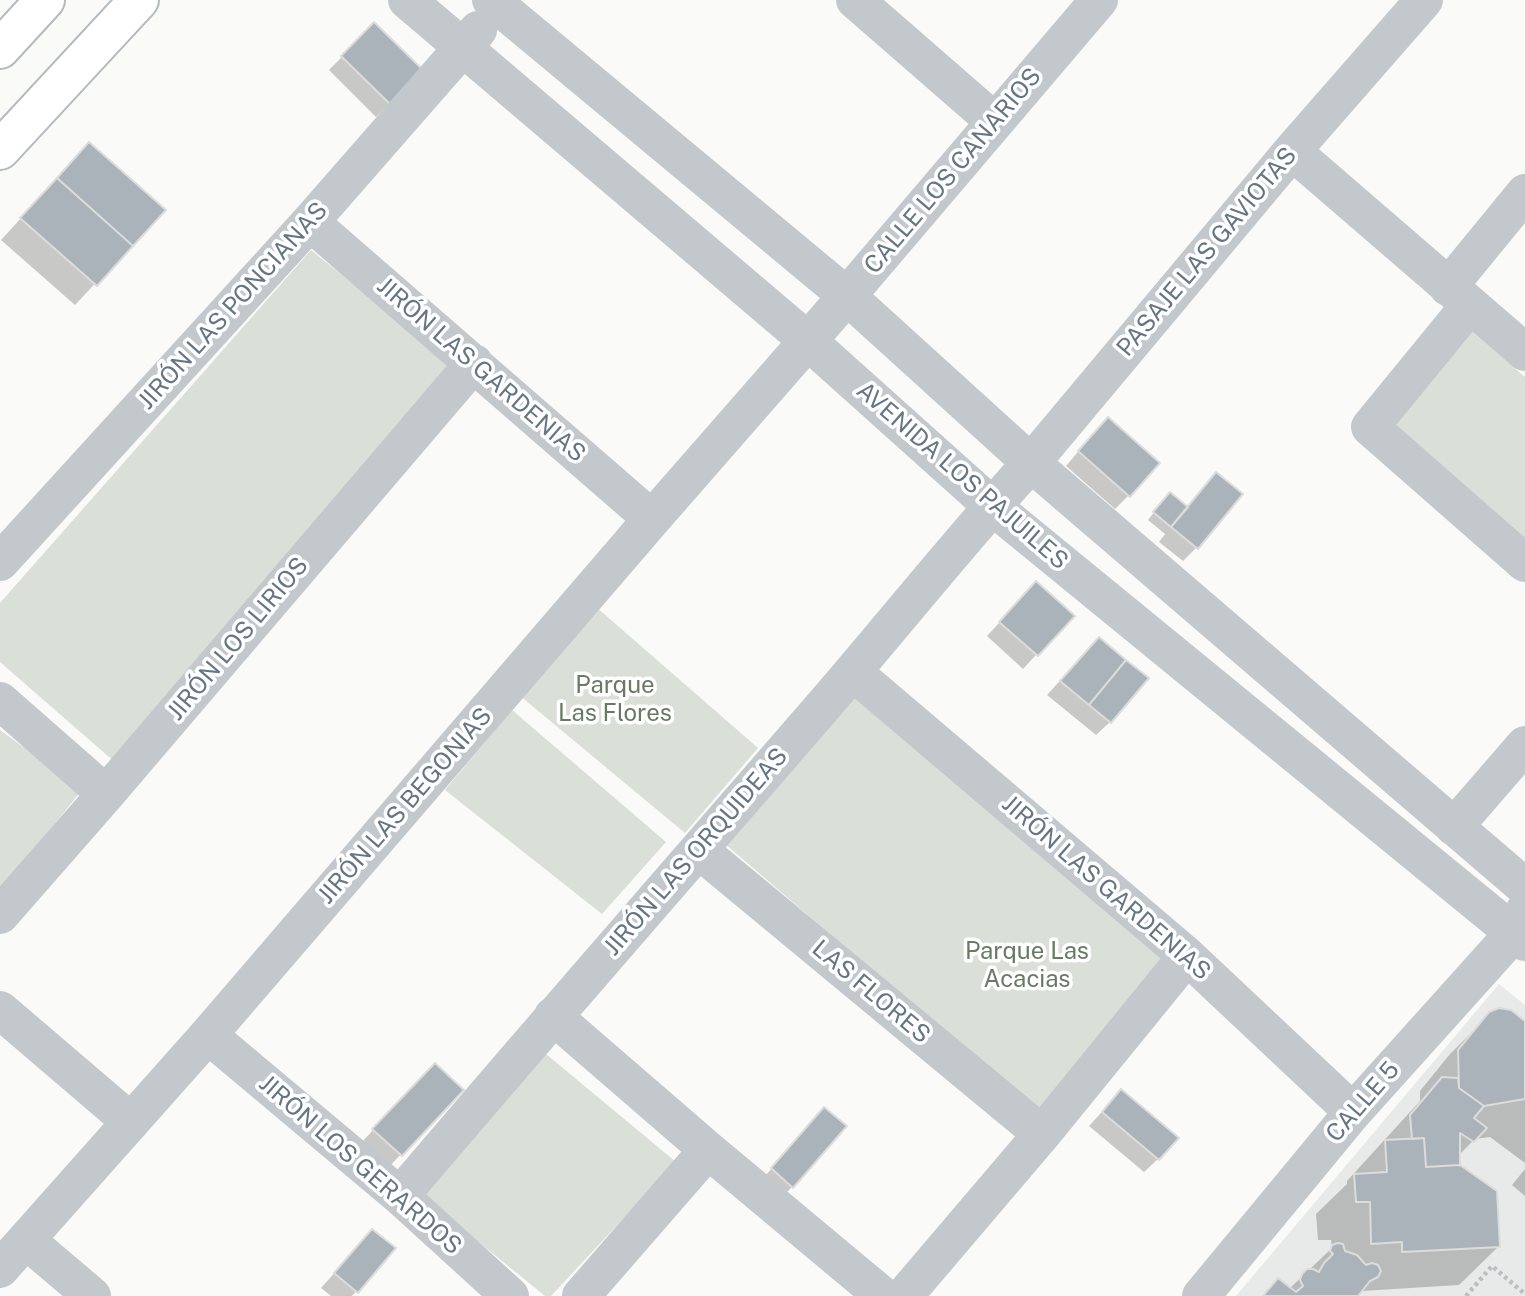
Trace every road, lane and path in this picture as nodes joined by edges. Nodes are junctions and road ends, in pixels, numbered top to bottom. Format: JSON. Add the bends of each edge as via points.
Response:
{"nodes":[{"id":1,"x":45,"y":0,"type":"edge"},
{"id":2,"x":139,"y":0,"type":"edge"},
{"id":3,"x":407,"y":0,"type":"edge"},
{"id":4,"x":855,"y":0,"type":"edge"},
{"id":5,"x":1099,"y":0,"type":"edge"},
{"id":6,"x":1424,"y":0,"type":"edge"},
{"id":7,"x":499,"y":2,"type":"edge"},
{"id":8,"x":463,"y":48,"type":"junction"},
{"id":9,"x":0,"y":49,"type":"edge"},
{"id":10,"x":994,"y":121,"type":"junction"},
{"id":11,"x":0,"y":150,"type":"edge"},
{"id":12,"x":1292,"y":151,"type":"junction"},
{"id":13,"x":1525,"y":193,"type":"edge"},
{"id":14,"x":310,"y":222,"type":"junction"},
{"id":15,"x":847,"y":296,"type":"junction"},
{"id":16,"x":1459,"y":296,"type":"junction"},
{"id":17,"x":808,"y":341,"type":"junction"},
{"id":18,"x":1525,"y":352,"type":"edge"},
{"id":19,"x":474,"y":363,"type":"junction"},
{"id":20,"x":1031,"y":463,"type":"junction"},
{"id":21,"x":992,"y":506,"type":"junction"},
{"id":22,"x":652,"y":519,"type":"junction"},
{"id":23,"x":0,"y":562,"type":"edge"},
{"id":24,"x":1525,"y":563,"type":"edge"},
{"id":25,"x":853,"y":672,"type":"junction"},
{"id":26,"x":0,"y":701,"type":"edge"},
{"id":27,"x":1525,"y":745,"type":"edge"},
{"id":28,"x":106,"y":794,"type":"junction"},
{"id":29,"x":1454,"y":827,"type":"junction"},
{"id":30,"x":699,"y":850,"type":"junction"},
{"id":31,"x":1525,"y":887,"type":"edge"},
{"id":32,"x":0,"y":915,"type":"edge"},
{"id":33,"x":1521,"y":928,"type":"edge"},
{"id":34,"x":1187,"y":956,"type":"junction"},
{"id":35,"x":0,"y":1010,"type":"edge"},
{"id":36,"x":553,"y":1016,"type":"junction"},
{"id":37,"x":208,"y":1035,"type":"junction"},
{"id":38,"x":1353,"y":1112,"type":"junction"},
{"id":39,"x":131,"y":1122,"type":"junction"},
{"id":40,"x":1042,"y":1134,"type":"junction"},
{"id":41,"x":708,"y":1150,"type":"junction"},
{"id":42,"x":400,"y":1196,"type":"junction"},
{"id":43,"x":26,"y":1240,"type":"junction"},
{"id":44,"x":0,"y":1269,"type":"edge"},
{"id":45,"x":1525,"y":1294,"type":"edge"},
{"id":46,"x":92,"y":1296,"type":"edge"},
{"id":47,"x":510,"y":1296,"type":"edge"},
{"id":48,"x":581,"y":1296,"type":"edge"},
{"id":49,"x":883,"y":1296,"type":"edge"},
{"id":50,"x":904,"y":1296,"type":"edge"},
{"id":51,"x":1200,"y":1296,"type":"edge"},
{"id":52,"x":1466,"y":1296,"type":"edge"}],
"edges":[{"from":1,"to":9,"type":"main road"},
{"from":2,"to":11,"type":"main road"},
{"from":3,"to":8,"type":"street","name":"AVENIDA LOS PAJUILES"},
{"from":4,"to":10,"type":"street"},
{"from":5,"to":10,"type":"street","name":"CALLE LOS CANARIOS"},
{"from":6,"to":12,"type":"street","name":"PASAJE LAS GAVIOTAS"},
{"from":7,"to":8,"type":"street","name":"JIRÓN LAS PONCIANAS"},
{"from":7,"to":15,"type":"street"},
{"from":8,"to":14,"type":"street","name":"JIRÓN LAS PONCIANAS"},
{"from":8,"to":17,"type":"street","name":"AVENIDA LOS PAJUILES"},
{"from":10,"to":15,"type":"street","name":"CALLE LOS CANARIOS"},
{"from":12,"to":16,"type":"street"},
{"from":12,"to":20,"type":"street","name":"PASAJE LAS GAVIOTAS"},
{"from":13,"to":16,"type":"street"},
{"from":14,"to":19,"type":"street","name":"JIRÓN LAS GARDENIAS"},
{"from":14,"to":23,"type":"street","name":"JIRÓN LAS PONCIANAS"},
{"from":15,"to":17,"type":"street","name":"CALLE LOS CANARIOS"},
{"from":15,"to":20,"type":"street"},
{"from":16,"to":18,"type":"street"},
{"from":16,"to":24,"type":"street","via":[[1370,427]]},
{"from":17,"to":21,"type":"street","name":"AVENIDA LOS PAJUILES"},
{"from":17,"to":22,"type":"street","name":"JIRÓN LAS BEGONIAS"},
{"from":19,"to":22,"type":"street","name":"JIRÓN LAS GARDENIAS"},
{"from":19,"to":28,"type":"street","name":"JIRÓN LOS LIRIOS"},
{"from":20,"to":21,"type":"street","name":"PASAJE LAS GAVIOTAS"},
{"from":20,"to":29,"type":"street"},
{"from":21,"to":25,"type":"street","name":"JIRÓN LAS ORQUIDEAS"},
{"from":21,"to":33,"type":"street","name":"AVENIDA LOS PAJUILES"},
{"from":22,"to":37,"type":"street","name":"JIRÓN LAS BEGONIAS"},
{"from":25,"to":30,"type":"street","name":"JIRÓN LAS ORQUIDEAS"},
{"from":25,"to":34,"type":"street","name":"JIRÓN LAS GARDENIAS"},
{"from":26,"to":28,"type":"street"},
{"from":27,"to":29,"type":"street"},
{"from":28,"to":32,"type":"street","name":"JIRÓN LOS LIRIOS"},
{"from":29,"to":31,"type":"street"},
{"from":30,"to":36,"type":"street","name":"JIRÓN LAS ORQUIDEAS"},
{"from":30,"to":40,"type":"street","name":"LAS FLORES"},
{"from":33,"to":38,"type":"street","name":"CALLE 5"},
{"from":34,"to":38,"type":"street","name":"JIRÓN LAS GARDENIAS"},
{"from":34,"to":40,"type":"street"},
{"from":35,"to":39,"type":"street"},
{"from":36,"to":41,"type":"street"},
{"from":36,"to":42,"type":"street","name":"JIRÓN LAS ORQUIDEAS"},
{"from":37,"to":39,"type":"street","name":"JIRÓN LAS BEGONIAS"},
{"from":37,"to":42,"type":"street","name":"JIRÓN LOS GERARDOS"},
{"from":38,"to":51,"type":"street","name":"CALLE 5"},
{"from":39,"to":43,"type":"street","name":"JIRÓN LAS BEGONIAS"},
{"from":40,"to":50,"type":"street"},
{"from":41,"to":48,"type":"street"},
{"from":41,"to":49,"type":"street"},
{"from":42,"to":47,"type":"street","name":"JIRÓN LOS GERARDOS"},
{"from":43,"to":44,"type":"street","name":"JIRÓN LAS BEGONIAS"},
{"from":43,"to":46,"type":"street"},
{"from":45,"to":52,"type":"path","via":[[1492,1266]]}]}
